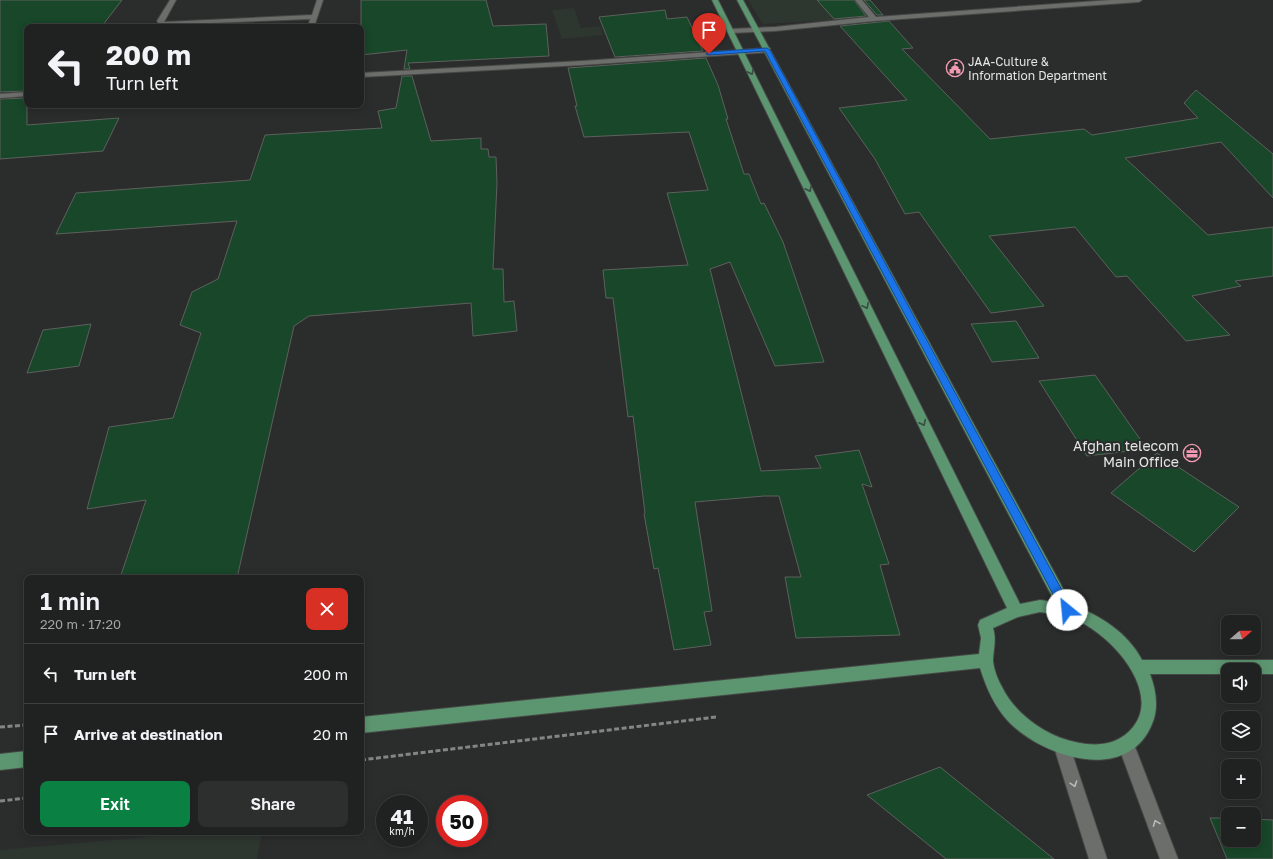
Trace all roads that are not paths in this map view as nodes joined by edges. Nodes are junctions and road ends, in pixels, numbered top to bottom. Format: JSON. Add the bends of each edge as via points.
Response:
{"nodes":[{"id":1,"x":173,"y":0,"type":"edge"},
{"id":2,"x":320,"y":0,"type":"edge"},
{"id":3,"x":715,"y":0,"type":"edge"},
{"id":4,"x":740,"y":0,"type":"edge"},
{"id":5,"x":858,"y":0,"type":"edge"},
{"id":6,"x":1139,"y":0,"type":"edge"},
{"id":7,"x":1076,"y":2,"type":"edge"},
{"id":8,"x":314,"y":17,"type":"junction"},
{"id":9,"x":874,"y":19,"type":"junction"},
{"id":10,"x":312,"y":24,"type":"edge"},
{"id":11,"x":756,"y":29,"type":"junction"},
{"id":12,"x":731,"y":31,"type":"junction"},
{"id":13,"x":767,"y":50,"type":"junction"},
{"id":14,"x":741,"y":51,"type":"junction"},
{"id":15,"x":364,"y":74,"type":"edge"},
{"id":16,"x":24,"y":94,"type":"edge"},
{"id":17,"x":0,"y":96,"type":"edge"},
{"id":18,"x":1067,"y":610,"type":"junction"},
{"id":19,"x":1016,"y":611,"type":"junction"},
{"id":20,"x":986,"y":660,"type":"junction"},
{"id":21,"x":1139,"y":667,"type":"junction"},
{"id":22,"x":1273,"y":667,"type":"edge"},
{"id":23,"x":364,"y":725,"type":"edge"},
{"id":24,"x":1126,"y":745,"type":"junction"},
{"id":25,"x":1062,"y":747,"type":"junction"},
{"id":26,"x":24,"y":759,"type":"edge"},
{"id":27,"x":0,"y":762,"type":"edge"},
{"id":28,"x":1098,"y":859,"type":"edge"},
{"id":29,"x":1169,"y":859,"type":"edge"}],
"edges":[{"from":1,"to":8,"type":"street","via":[[160,21],[162,24]]},
{"from":2,"to":8,"type":"street"},
{"from":3,"to":12,"type":"main road"},
{"from":4,"to":11,"type":"main road"},
{"from":5,"to":9,"type":"street"},
{"from":6,"to":7,"type":"street"},
{"from":7,"to":9,"type":"street"},
{"from":8,"to":10,"type":"street"},
{"from":9,"to":11,"type":"street"},
{"from":11,"to":12,"type":"street"},
{"from":11,"to":13,"type":"main road"},
{"from":12,"to":14,"type":"main road"},
{"from":13,"to":14,"type":"street"},
{"from":13,"to":18,"type":"main road"},
{"from":14,"to":15,"type":"street","via":[[582,63]]},
{"from":14,"to":19,"type":"main road","one_way":true},
{"from":16,"to":17,"type":"street"},
{"from":18,"to":19,"type":"main road","via":[[1040,606]]},
{"from":18,"to":21,"type":"main road","via":[[1098,624],[1122,643]]},
{"from":19,"to":20,"type":"main road","via":[[986,625]]},
{"from":20,"to":23,"type":"main road"},
{"from":20,"to":25,"type":"main road","via":[[992,683],[1002,703],[1019,721]]},
{"from":21,"to":22,"type":"main road"},
{"from":21,"to":24,"type":"main road","via":[[1148,690],[1148,712],[1141,731]]},
{"from":24,"to":25,"type":"main road","via":[[1109,751],[1086,752]]},
{"from":29,"to":24,"type":"street","one_way":true},
{"from":25,"to":28,"type":"street","one_way":true},
{"from":26,"to":27,"type":"main road"}]}
